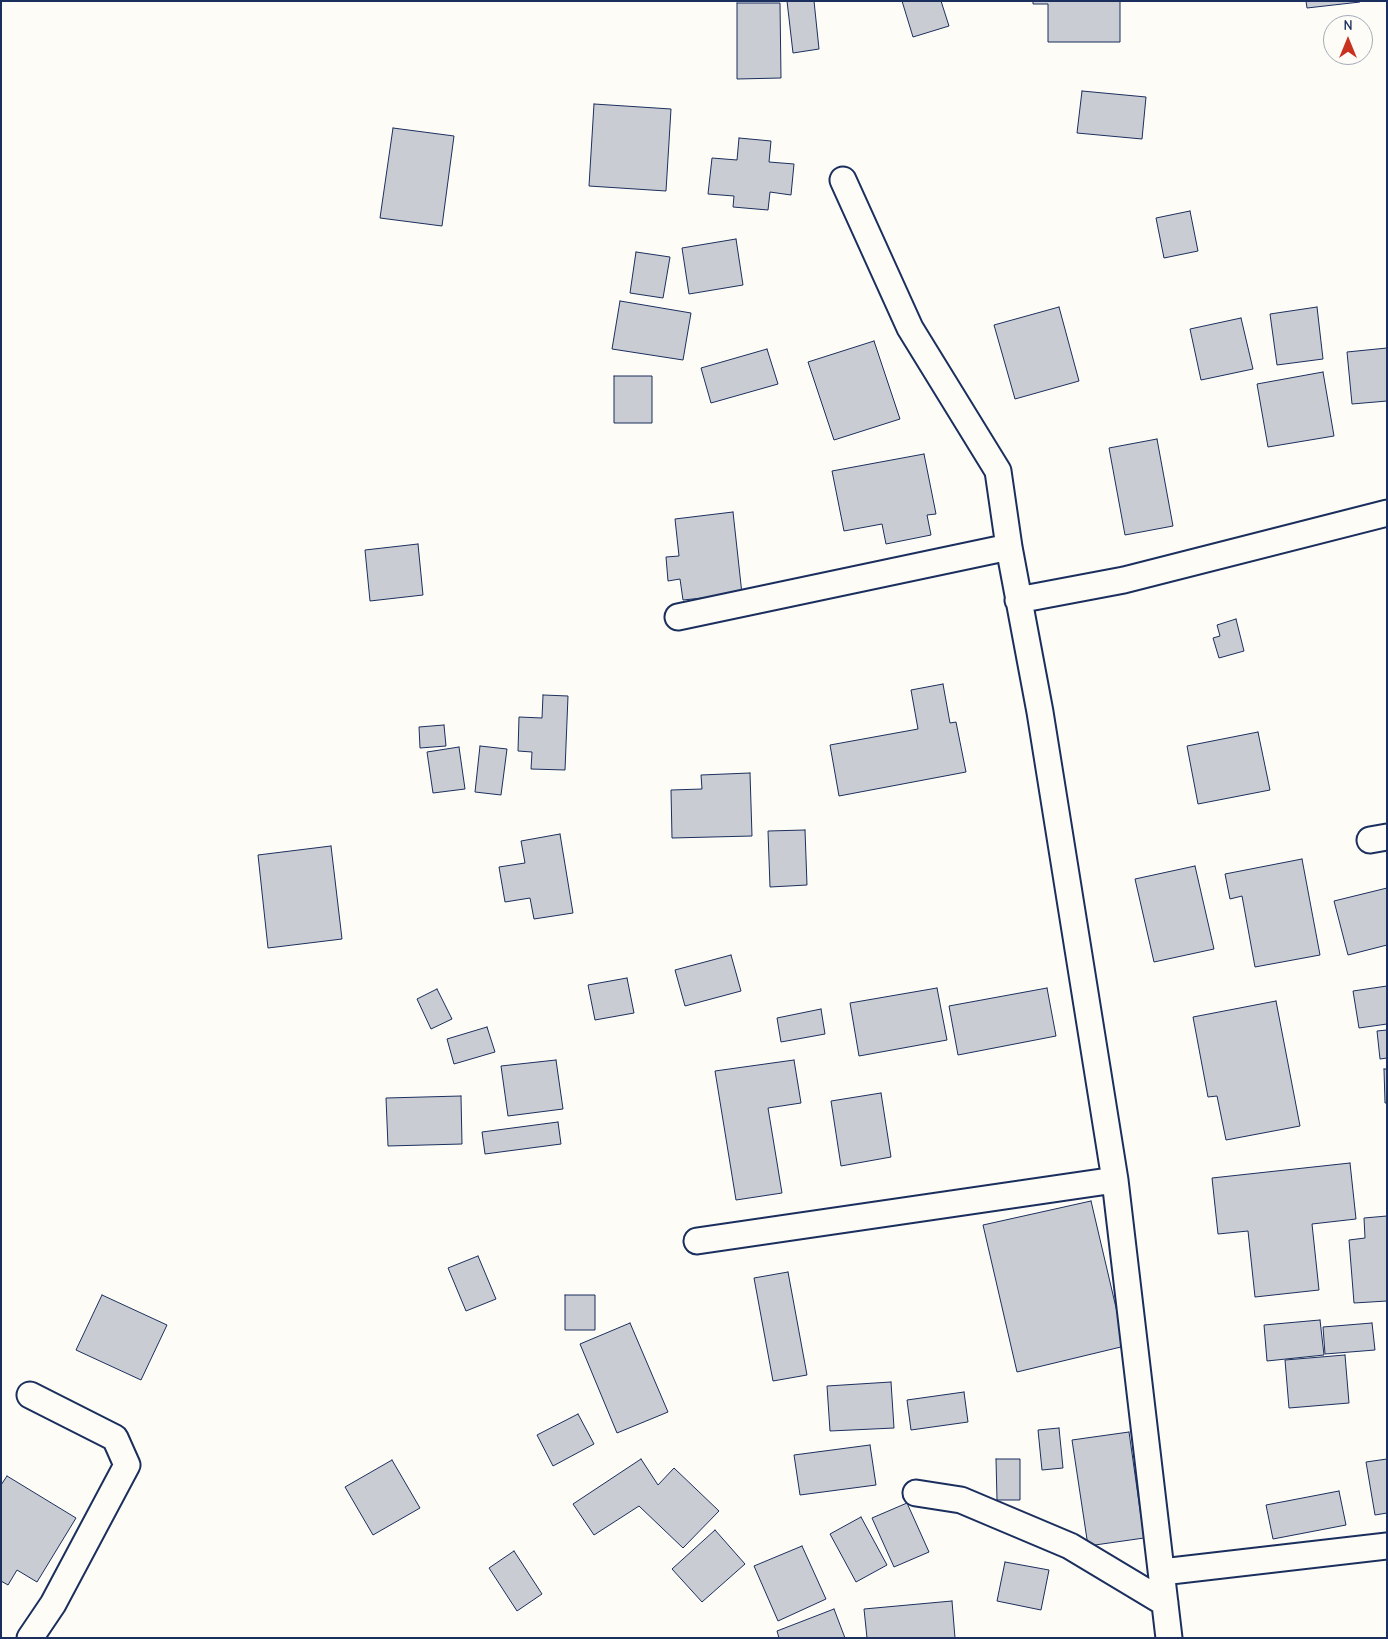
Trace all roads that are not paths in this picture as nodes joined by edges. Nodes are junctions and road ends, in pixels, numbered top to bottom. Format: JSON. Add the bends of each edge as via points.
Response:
{"nodes":[{"id":1,"x":843,"y":180,"type":"dead end"},
{"id":2,"x":1387,"y":513,"type":"edge"},
{"id":3,"x":1009,"y":547,"type":"junction"},
{"id":4,"x":1018,"y":600,"type":"junction"},
{"id":5,"x":678,"y":617,"type":"dead end"},
{"id":6,"x":1116,"y":1180,"type":"junction"},
{"id":7,"x":697,"y":1241,"type":"dead end"},
{"id":8,"x":30,"y":1395,"type":"dead end"},
{"id":9,"x":916,"y":1493,"type":"dead end"},
{"id":10,"x":1387,"y":1546,"type":"edge"},
{"id":11,"x":1162,"y":1572,"type":"junction"},
{"id":12,"x":1165,"y":1602,"type":"junction"},
{"id":13,"x":30,"y":1638,"type":"edge"},
{"id":14,"x":1169,"y":1638,"type":"edge"}],
"edges":[{"from":1,"to":3,"type":"street","via":[[910,328],[998,471]]},
{"from":2,"to":4,"type":"street","via":[[1124,580]]},
{"from":3,"to":4,"type":"street"},
{"from":3,"to":5,"type":"street"},
{"from":4,"to":6,"type":"street","via":[[1040,712]]},
{"from":6,"to":7,"type":"street"},
{"from":6,"to":11,"type":"street"},
{"from":8,"to":13,"type":"street","via":[[115,1438],[128,1465],[53,1604]]},
{"from":9,"to":12,"type":"street","via":[[961,1500],[1070,1546]]},
{"from":10,"to":11,"type":"street"},
{"from":11,"to":12,"type":"street"},
{"from":12,"to":14,"type":"street"}]}
